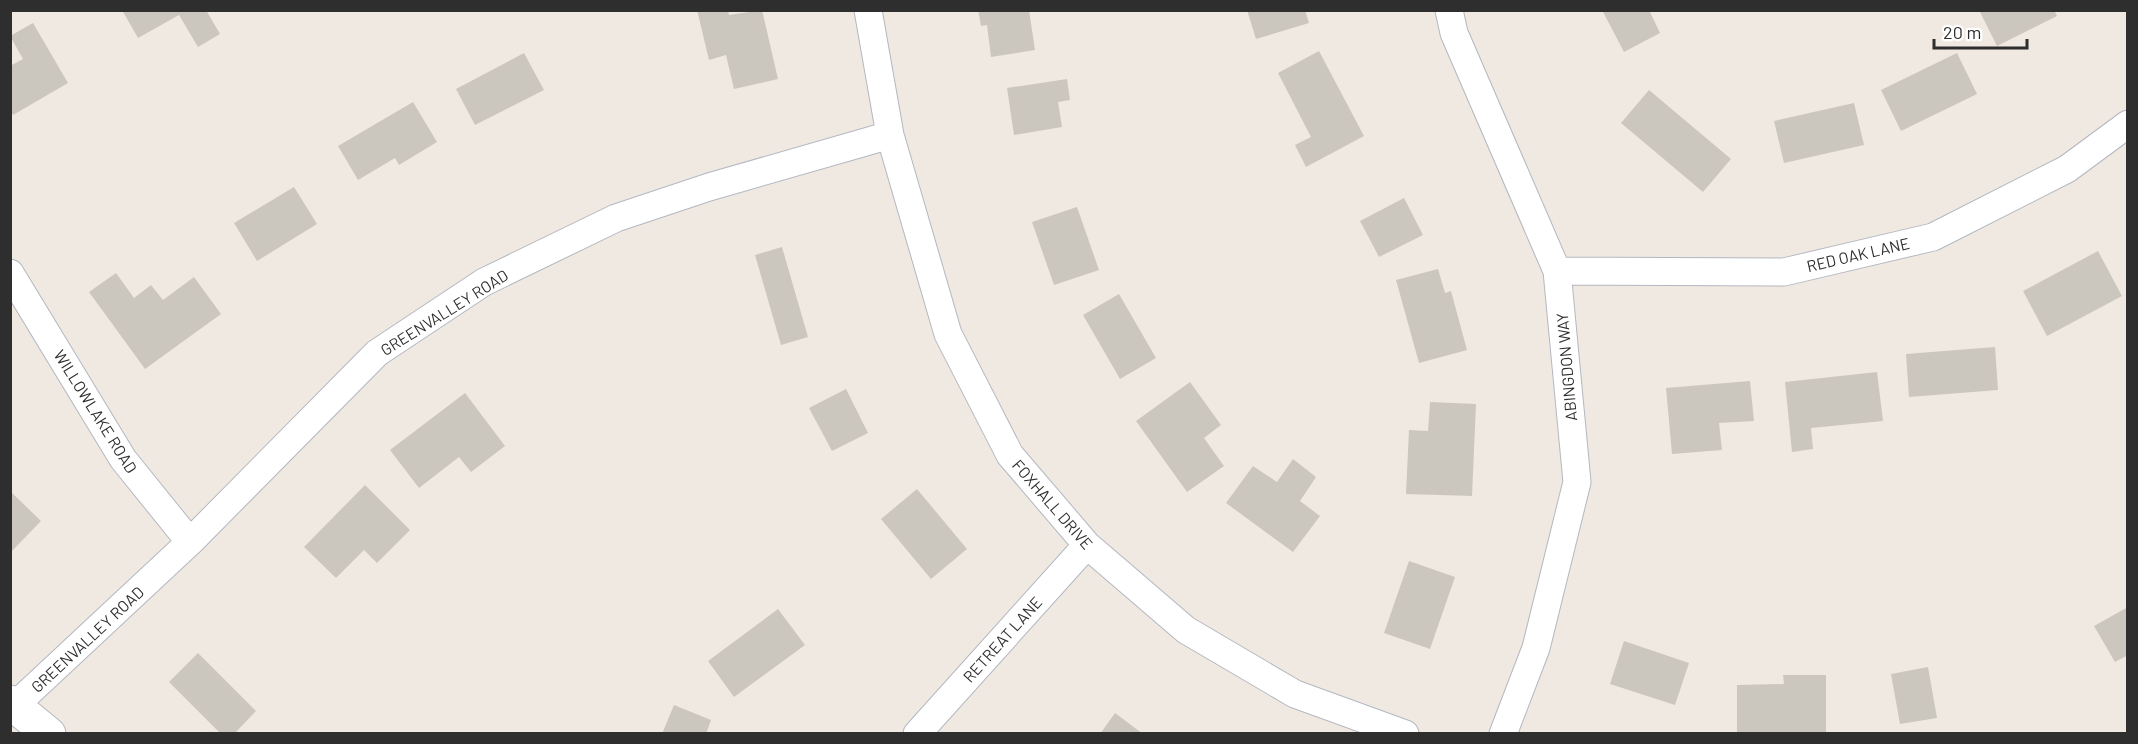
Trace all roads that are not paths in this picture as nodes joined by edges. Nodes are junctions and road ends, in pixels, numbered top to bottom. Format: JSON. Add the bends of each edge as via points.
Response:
{"nodes":[{"id":1,"x":868,"y":10,"type":"edge"},
{"id":2,"x":1449,"y":10,"type":"edge"},
{"id":3,"x":2127,"y":124,"type":"edge"},
{"id":4,"x":890,"y":135,"type":"junction"},
{"id":5,"x":1557,"y":271,"type":"junction"},
{"id":6,"x":10,"y":273,"type":"edge"},
{"id":7,"x":190,"y":542,"type":"junction"},
{"id":8,"x":1088,"y":545,"type":"junction"},
{"id":9,"x":12,"y":706,"type":"edge"},
{"id":10,"x":49,"y":734,"type":"edge"},
{"id":11,"x":917,"y":734,"type":"edge"},
{"id":12,"x":1404,"y":734,"type":"edge"},
{"id":13,"x":1503,"y":734,"type":"edge"}],
"edges":[{"from":1,"to":4,"type":"street","name":"FOXHALL DRIVE"},
{"from":2,"to":5,"type":"street","name":"ABINGDON WAY","via":[[1454,33]]},
{"from":3,"to":5,"type":"street","name":"RED OAK LANE","via":[[2067,169],[1933,237],[1784,272]]},
{"from":4,"to":7,"type":"street","name":"GREENVALLEY ROAD","via":[[616,218],[484,282],[377,353]]},
{"from":4,"to":8,"type":"street","name":"FOXHALL DRIVE","via":[[948,334],[1010,455]]},
{"from":5,"to":13,"type":"street","name":"ABINGDON WAY","via":[[1577,482],[1536,648]]},
{"from":6,"to":7,"type":"street","name":"WILLOWLAKE ROAD","via":[[123,459]]},
{"from":7,"to":9,"type":"street","name":"GREENVALLEY ROAD"},
{"from":8,"to":11,"type":"street","name":"RETREAT LANE"},
{"from":8,"to":12,"type":"street","name":"FOXHALL DRIVE","via":[[1186,630],[1295,694]]},
{"from":9,"to":10,"type":"street"}]}
